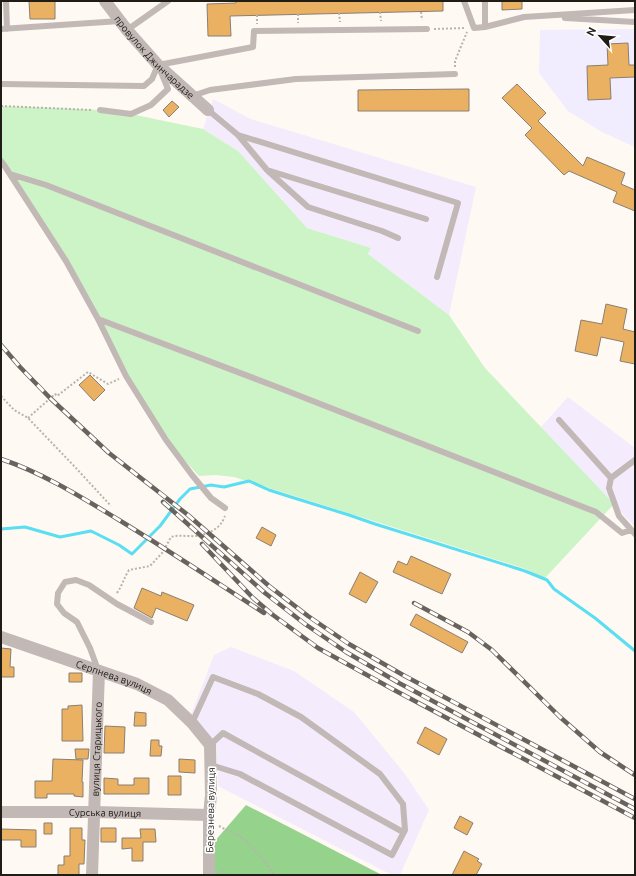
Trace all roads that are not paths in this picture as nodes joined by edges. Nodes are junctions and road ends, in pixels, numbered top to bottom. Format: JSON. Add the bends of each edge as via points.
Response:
{"nodes":[{"id":1,"x":6,"y":1,"type":"edge"},
{"id":2,"x":105,"y":1,"type":"edge"},
{"id":3,"x":168,"y":1,"type":"edge"},
{"id":4,"x":464,"y":1,"type":"edge"},
{"id":5,"x":485,"y":1,"type":"edge"},
{"id":6,"x":635,"y":10,"type":"edge"},
{"id":7,"x":537,"y":16,"type":"junction"},
{"id":8,"x":635,"y":22,"type":"edge"},
{"id":9,"x":123,"y":26,"type":"junction"},
{"id":10,"x":485,"y":27,"type":"junction"},
{"id":11,"x":4,"y":29,"type":"edge"},
{"id":12,"x":427,"y":29,"type":"road end"},
{"id":13,"x":158,"y":65,"type":"junction"},
{"id":14,"x":455,"y":74,"type":"road end"},
{"id":15,"x":1,"y":84,"type":"edge"},
{"id":16,"x":192,"y":96,"type":"junction"},
{"id":17,"x":100,"y":110,"type":"road end"},
{"id":18,"x":208,"y":110,"type":"joint"},
{"id":19,"x":238,"y":135,"type":"junction"},
{"id":20,"x":1,"y":161,"type":"edge"},
{"id":21,"x":267,"y":170,"type":"junction"},
{"id":22,"x":10,"y":174,"type":"junction"},
{"id":23,"x":426,"y":219,"type":"dead end"},
{"id":24,"x":398,"y":238,"type":"dead end"},
{"id":25,"x":437,"y":277,"type":"dead end"},
{"id":26,"x":98,"y":319,"type":"junction"},
{"id":27,"x":418,"y":331,"type":"dead end"},
{"id":28,"x":559,"y":420,"type":"dead end"},
{"id":29,"x":635,"y":460,"type":"edge"},
{"id":30,"x":611,"y":478,"type":"junction"},
{"id":31,"x":225,"y":508,"type":"road end"},
{"id":32,"x":633,"y":532,"type":"edge"},
{"id":33,"x":151,"y":622,"type":"dead end"},
{"id":34,"x":1,"y":637,"type":"edge"},
{"id":35,"x":99,"y":671,"type":"junction"},
{"id":36,"x":192,"y":723,"type":"junction"},
{"id":37,"x":210,"y":745,"type":"junction"},
{"id":38,"x":211,"y":765,"type":"junction"},
{"id":39,"x":1,"y":812,"type":"edge"},
{"id":40,"x":94,"y":812,"type":"junction"},
{"id":41,"x":209,"y":818,"type":"junction"},
{"id":42,"x":403,"y":832,"type":"junction"},
{"id":43,"x":92,"y":875,"type":"edge"},
{"id":44,"x":209,"y":875,"type":"edge"}],
"edges":[{"from":1,"to":11,"type":"lane"},
{"from":2,"to":9,"type":"street","name":"провулок Джинчарадзе"},
{"from":3,"to":9,"type":"lane"},
{"from":4,"to":10,"type":"lane","via":[[474,28]]},
{"from":5,"to":10,"type":"lane"},
{"from":6,"to":7,"type":"lane"},
{"from":7,"to":8,"type":"lane"},
{"from":7,"to":10,"type":"lane"},
{"from":9,"to":11,"type":"lane"},
{"from":9,"to":13,"type":"street","name":"провулок Джинчарадзе"},
{"from":12,"to":13,"type":"lane","via":[[254,31],[253,47]]},
{"from":13,"to":15,"type":"lane","via":[[152,79],[144,86]]},
{"from":13,"to":16,"type":"street","name":"провулок Джинчарадзе"},
{"from":13,"to":17,"type":"lane","via":[[168,89],[151,105],[131,114]]},
{"from":14,"to":16,"type":"lane","via":[[296,79],[210,90]]},
{"from":16,"to":18,"type":"street","name":"провулок Джинчарадзе"},
{"from":18,"to":19,"type":"lane"},
{"from":19,"to":21,"type":"lane"},
{"from":19,"to":25,"type":"lane","via":[[458,203]]},
{"from":20,"to":22,"type":"lane"},
{"from":21,"to":23,"type":"lane"},
{"from":21,"to":24,"type":"lane","via":[[308,207]]},
{"from":22,"to":26,"type":"lane","via":[[66,262]]},
{"from":22,"to":27,"type":"lane","via":[[46,185]]},
{"from":26,"to":31,"type":"lane","via":[[126,376],[166,440],[211,498]]},
{"from":26,"to":32,"type":"lane","via":[[596,512],[622,533]]},
{"from":28,"to":30,"type":"lane"},
{"from":29,"to":30,"type":"lane"},
{"from":30,"to":32,"type":"lane","via":[[609,488],[618,516]]},
{"from":33,"to":35,"type":"lane","via":[[116,604],[89,585],[76,580],[65,582],[58,593],[57,604],[64,613],[77,622]]},
{"from":34,"to":35,"type":"street","name":"Серпнева вулиця"},
{"from":35,"to":36,"type":"street","name":"Серпнева вулиця","via":[[137,684],[168,700]]},
{"from":35,"to":40,"type":"street","name":"вулиця Старицького"},
{"from":36,"to":37,"type":"street","name":"Серпнева вулиця"},
{"from":36,"to":42,"type":"lane","via":[[213,677],[258,694],[300,717],[380,774],[403,804]]},
{"from":37,"to":38,"type":"street","name":"Березнева вулиця"},
{"from":37,"to":42,"type":"lane","via":[[223,733]]},
{"from":38,"to":41,"type":"street","name":"Березнева вулиця"},
{"from":38,"to":42,"type":"lane","via":[[240,774],[392,855]]},
{"from":39,"to":40,"type":"street","name":"Сурська вулиця"},
{"from":40,"to":41,"type":"street","name":"Сурська вулиця"},
{"from":40,"to":43,"type":"street","name":"вулиця Старицького"},
{"from":41,"to":44,"type":"street","name":"Березнева вулиця"}]}
